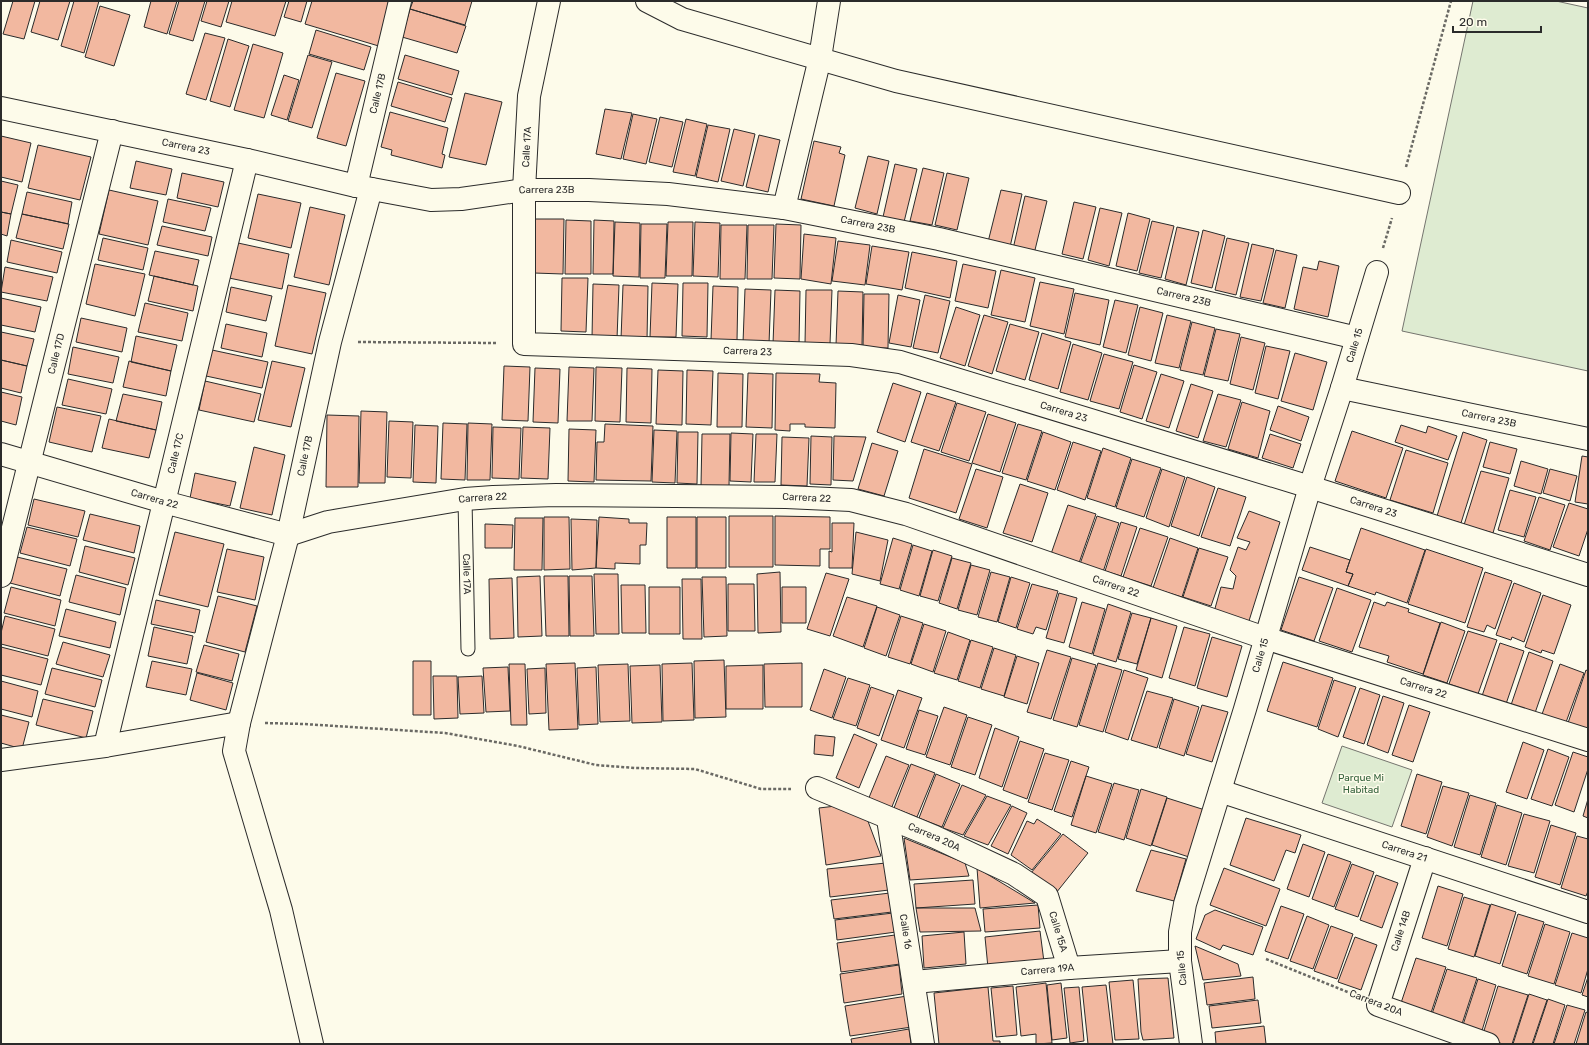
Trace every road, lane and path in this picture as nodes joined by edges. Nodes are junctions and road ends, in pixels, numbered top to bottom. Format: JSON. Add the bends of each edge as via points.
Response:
{"nodes":[{"id":1,"x":400,"y":1,"type":"edge"},
{"id":2,"x":549,"y":1,"type":"edge"},
{"id":3,"x":647,"y":1,"type":"edge"},
{"id":4,"x":829,"y":1,"type":"edge"},
{"id":5,"x":1450,"y":1,"type":"edge"},
{"id":6,"x":820,"y":58,"type":"junction"},
{"id":7,"x":1,"y":108,"type":"edge"},
{"id":8,"x":112,"y":131,"type":"junction"},
{"id":9,"x":247,"y":160,"type":"junction"},
{"id":10,"x":363,"y":188,"type":"junction"},
{"id":11,"x":524,"y":190,"type":"junction"},
{"id":12,"x":1399,"y":193,"type":"junction"},
{"id":13,"x":784,"y":208,"type":"junction"},
{"id":14,"x":1377,"y":272,"type":"joint"},
{"id":15,"x":1357,"y":338,"type":"junction"},
{"id":16,"x":330,"y":342,"type":"junction"},
{"id":17,"x":524,"y":344,"type":"junction"},
{"id":18,"x":1342,"y":388,"type":"junction"},
{"id":19,"x":1588,"y":439,"type":"edge"},
{"id":20,"x":1,"y":454,"type":"edge"},
{"id":21,"x":30,"y":462,"type":"junction"},
{"id":22,"x":1310,"y":487,"type":"junction"},
{"id":23,"x":465,"y":499,"type":"junction"},
{"id":24,"x":164,"y":502,"type":"junction"},
{"id":25,"x":288,"y":535,"type":"junction"},
{"id":26,"x":1588,"y":575,"type":"edge"},
{"id":27,"x":1,"y":576,"type":"edge"},
{"id":28,"x":1265,"y":638,"type":"junction"},
{"id":29,"x":468,"y":649,"type":"dead end"},
{"id":30,"x":238,"y":723,"type":"junction"},
{"id":31,"x":1588,"y":740,"type":"edge"},
{"id":32,"x":105,"y":746,"type":"junction"},
{"id":33,"x":1,"y":760,"type":"edge"},
{"id":34,"x":817,"y":788,"type":"joint"},
{"id":35,"x":1220,"y":791,"type":"junction"},
{"id":36,"x":888,"y":818,"type":"junction"},
{"id":37,"x":1425,"y":858,"type":"junction"},
{"id":38,"x":1047,"y":896,"type":"joint"},
{"id":39,"x":1588,"y":912,"type":"edge"},
{"id":40,"x":1266,"y":959,"type":"dead end"},
{"id":41,"x":1180,"y":960,"type":"junction"},
{"id":42,"x":1069,"y":968,"type":"junction"},
{"id":43,"x":914,"y":982,"type":"junction"},
{"id":44,"x":1378,"y":1005,"type":"junction"},
{"id":45,"x":312,"y":1044,"type":"edge"},
{"id":46,"x":923,"y":1044,"type":"edge"},
{"id":47,"x":1191,"y":1044,"type":"edge"},
{"id":48,"x":1488,"y":1044,"type":"edge"}],
"edges":[{"from":1,"to":10,"type":"street","name":"Calle 17B"},
{"from":2,"to":11,"type":"street","name":"Calle 17A","via":[[529,96]]},
{"from":3,"to":6,"type":"street","via":[[682,19]]},
{"from":4,"to":6,"type":"street"},
{"from":5,"to":12,"type":"path"},
{"from":6,"to":12,"type":"street","via":[[896,81]]},
{"from":6,"to":13,"type":"street"},
{"from":7,"to":8,"type":"street","name":"Carrera 23"},
{"from":8,"to":9,"type":"street","name":"Carrera 23"},
{"from":8,"to":21,"type":"street","name":"Calle 17D"},
{"from":9,"to":10,"type":"street","name":"Carrera 23"},
{"from":9,"to":24,"type":"street","name":"Calle 17C"},
{"from":10,"to":11,"type":"street","name":"Carrera 23B","via":[[431,200],[461,199]]},
{"from":10,"to":16,"type":"street","name":"Calle 17B"},
{"from":11,"to":13,"type":"street","name":"Carrera 23B","via":[[668,194]]},
{"from":11,"to":17,"type":"street","name":"Calle 17A"},
{"from":12,"to":14,"type":"path"},
{"from":13,"to":15,"type":"street","name":"Carrera 23B","via":[[939,239]]},
{"from":14,"to":15,"type":"street","name":"Calle 15"},
{"from":15,"to":18,"type":"street","name":"Calle 15"},
{"from":16,"to":17,"type":"path"},
{"from":16,"to":25,"type":"street","name":"Calle 17B"},
{"from":17,"to":22,"type":"street","name":"Carrera 23","via":[[851,355],[900,362]]},
{"from":18,"to":19,"type":"street","name":"Carrera 23B"},
{"from":18,"to":22,"type":"street","name":"Calle 15"},
{"from":20,"to":21,"type":"street","name":"Carrera 22"},
{"from":21,"to":24,"type":"street","name":"Carrera 22"},
{"from":21,"to":27,"type":"street","name":"Calle 17D"},
{"from":22,"to":26,"type":"street","name":"Carrera 23"},
{"from":22,"to":28,"type":"street","name":"Calle 15"},
{"from":23,"to":25,"type":"street","name":"Carrera 22","via":[[328,522]]},
{"from":23,"to":28,"type":"street","name":"Carrera 22","via":[[556,495],[851,500],[906,514]]},
{"from":23,"to":29,"type":"lane","name":"Calle 17A"},
{"from":24,"to":25,"type":"street","name":"Carrera 22"},
{"from":24,"to":32,"type":"street","name":"Calle 17C"},
{"from":25,"to":30,"type":"street","name":"Calle 17B"},
{"from":28,"to":31,"type":"street","name":"Carrera 22"},
{"from":28,"to":35,"type":"street","name":"Calle 15"},
{"from":30,"to":32,"type":"street"},
{"from":30,"to":34,"type":"path","via":[[304,724],[445,733],[518,746],[596,765],[694,769],[761,790]]},
{"from":30,"to":45,"type":"street","name":"Calle 17B","via":[[234,751],[281,910]]},
{"from":32,"to":33,"type":"street"},
{"from":34,"to":36,"type":"street","name":"Carrera 20A"},
{"from":35,"to":37,"type":"street","name":"Carrera 21"},
{"from":35,"to":41,"type":"street","name":"Calle 15","via":[[1186,904],[1180,932]]},
{"from":36,"to":38,"type":"street","name":"Carrera 20A","via":[[1014,874]]},
{"from":36,"to":43,"type":"street","name":"Calle 16"},
{"from":37,"to":39,"type":"street","name":"Carrera 21"},
{"from":37,"to":44,"type":"street","name":"Calle 14B"},
{"from":38,"to":42,"type":"street","name":"Calle 15A"},
{"from":40,"to":44,"type":"path","name":"Carrera 20A"},
{"from":41,"to":42,"type":"street","name":"Carrera 19A"},
{"from":41,"to":47,"type":"street","name":"Calle 15"},
{"from":42,"to":43,"type":"street","name":"Carrera 19A"},
{"from":43,"to":46,"type":"street","name":"Calle 16"},
{"from":44,"to":48,"type":"street","name":"Carrera 20A"}]}
